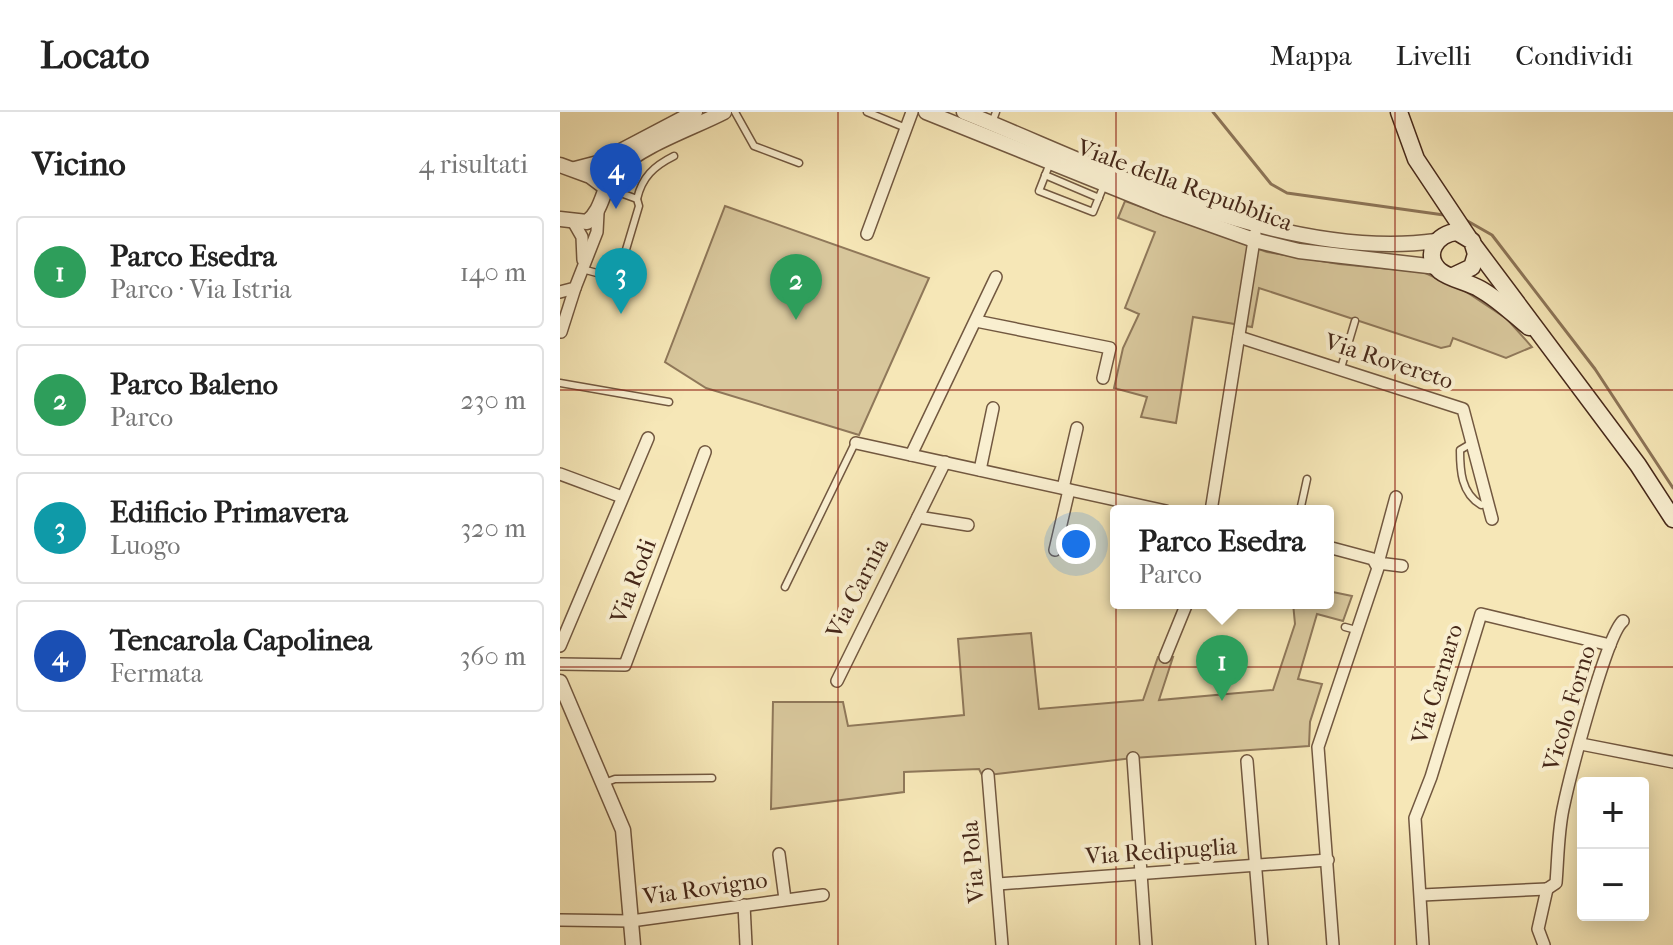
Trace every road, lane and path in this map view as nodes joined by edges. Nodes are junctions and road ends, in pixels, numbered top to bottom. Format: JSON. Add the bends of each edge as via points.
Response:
{"nodes":[{"id":1,"x":695,"y":112,"type":"edge"},
{"id":2,"x":724,"y":112,"type":"edge"},
{"id":3,"x":735,"y":112,"type":"edge"},
{"id":4,"x":867,"y":112,"type":"edge"},
{"id":5,"x":912,"y":112,"type":"edge"},
{"id":6,"x":926,"y":112,"type":"edge"},
{"id":7,"x":964,"y":112,"type":"edge"},
{"id":8,"x":1399,"y":112,"type":"edge"},
{"id":9,"x":994,"y":118,"type":"edge"},
{"id":10,"x":906,"y":128,"type":"junction"},
{"id":11,"x":674,"y":156,"type":"dead end"},
{"id":12,"x":1051,"y":162,"type":"junction"},
{"id":13,"x":799,"y":163,"type":"dead end"},
{"id":14,"x":560,"y":165,"type":"edge"},
{"id":15,"x":575,"y":169,"type":"junction"},
{"id":16,"x":1105,"y":184,"type":"junction"},
{"id":17,"x":606,"y":188,"type":"junction"},
{"id":18,"x":637,"y":199,"type":"junction"},
{"id":19,"x":1447,"y":212,"type":"junction"},
{"id":20,"x":598,"y":213,"type":"junction"},
{"id":21,"x":567,"y":221,"type":"edge"},
{"id":22,"x":1256,"y":233,"type":"junction"},
{"id":23,"x":867,"y":234,"type":"dead end"},
{"id":24,"x":1438,"y":240,"type":"junction"},
{"id":25,"x":1472,"y":242,"type":"junction"},
{"id":26,"x":583,"y":266,"type":"junction"},
{"id":27,"x":1437,"y":267,"type":"junction"},
{"id":28,"x":1453,"y":276,"type":"junction"},
{"id":29,"x":996,"y":277,"type":"dead end"},
{"id":30,"x":575,"y":288,"type":"junction"},
{"id":31,"x":560,"y":292,"type":"edge"},
{"id":32,"x":976,"y":321,"type":"junction"},
{"id":33,"x":1355,"y":321,"type":"dead end"},
{"id":34,"x":561,"y":332,"type":"edge"},
{"id":35,"x":1239,"y":337,"type":"junction"},
{"id":36,"x":1541,"y":337,"type":"junction"},
{"id":37,"x":1341,"y":368,"type":"junction"},
{"id":38,"x":1103,"y":378,"type":"dead end"},
{"id":39,"x":560,"y":383,"type":"edge"},
{"id":40,"x":669,"y":402,"type":"dead end"},
{"id":41,"x":993,"y":408,"type":"dead end"},
{"id":42,"x":1077,"y":428,"type":"dead end"},
{"id":43,"x":648,"y":438,"type":"dead end"},
{"id":44,"x":856,"y":443,"type":"joint"},
{"id":45,"x":1472,"y":443,"type":"junction"},
{"id":46,"x":705,"y":452,"type":"dead end"},
{"id":47,"x":911,"y":455,"type":"junction"},
{"id":48,"x":945,"y":462,"type":"junction"},
{"id":49,"x":980,"y":470,"type":"junction"},
{"id":50,"x":560,"y":474,"type":"edge"},
{"id":51,"x":1307,"y":479,"type":"dead end"},
{"id":52,"x":1066,"y":489,"type":"junction"},
{"id":53,"x":622,"y":497,"type":"junction"},
{"id":54,"x":1396,"y":497,"type":"dead end"},
{"id":55,"x":1488,"y":503,"type":"junction"},
{"id":56,"x":1139,"y":505,"type":"edge"},
{"id":57,"x":1212,"y":505,"type":"edge"},
{"id":58,"x":1301,"y":505,"type":"edge"},
{"id":59,"x":918,"y":517,"type":"junction"},
{"id":60,"x":1492,"y":519,"type":"dead end"},
{"id":61,"x":1673,"y":519,"type":"edge"},
{"id":62,"x":968,"y":525,"type":"dead end"},
{"id":63,"x":1334,"y":549,"type":"edge"},
{"id":64,"x":1055,"y":550,"type":"dead end"},
{"id":65,"x":1378,"y":566,"type":"junction"},
{"id":66,"x":1402,"y":566,"type":"dead end"},
{"id":67,"x":785,"y":587,"type":"dead end"},
{"id":68,"x":1185,"y":609,"type":"edge"},
{"id":69,"x":1623,"y":621,"type":"dead end"},
{"id":70,"x":1610,"y":645,"type":"junction"},
{"id":71,"x":560,"y":646,"type":"edge"},
{"id":72,"x":1165,"y":657,"type":"dead end"},
{"id":73,"x":560,"y":664,"type":"edge"},
{"id":74,"x":837,"y":681,"type":"dead end"},
{"id":75,"x":562,"y":692,"type":"edge"},
{"id":76,"x":1581,"y":744,"type":"junction"},
{"id":77,"x":1133,"y":758,"type":"dead end"},
{"id":78,"x":1247,"y":761,"type":"dead end"},
{"id":79,"x":1673,"y":762,"type":"edge"},
{"id":80,"x":988,"y":775,"type":"dead end"},
{"id":81,"x":712,"y":778,"type":"dead end"},
{"id":82,"x":603,"y":783,"type":"junction"},
{"id":83,"x":779,"y":854,"type":"dead end"},
{"id":84,"x":1328,"y":860,"type":"junction"},
{"id":85,"x":1256,"y":866,"type":"junction"},
{"id":86,"x":1141,"y":875,"type":"junction"},
{"id":87,"x":998,"y":884,"type":"junction"},
{"id":88,"x":1547,"y":889,"type":"junction"},
{"id":89,"x":823,"y":895,"type":"dead end"},
{"id":90,"x":1422,"y":895,"type":"junction"},
{"id":91,"x":785,"y":899,"type":"junction"},
{"id":92,"x":744,"y":905,"type":"junction"},
{"id":93,"x":560,"y":920,"type":"edge"},
{"id":94,"x":631,"y":921,"type":"junction"},
{"id":95,"x":633,"y":945,"type":"edge"},
{"id":96,"x":746,"y":945,"type":"edge"},
{"id":97,"x":1002,"y":945,"type":"edge"},
{"id":98,"x":1146,"y":945,"type":"edge"},
{"id":99,"x":1262,"y":945,"type":"edge"},
{"id":100,"x":1333,"y":945,"type":"edge"},
{"id":101,"x":1423,"y":945,"type":"edge"},
{"id":102,"x":1544,"y":945,"type":"edge"}],
"edges":[{"from":1,"to":15,"type":"street","via":[[598,163]]},
{"from":2,"to":17,"type":"street","via":[[634,157]]},
{"from":3,"to":13,"type":"lane","via":[[754,146]]},
{"from":4,"to":10,"type":"lane"},
{"from":5,"to":10,"type":"street"},
{"from":6,"to":12,"type":"street","name":"Viale della Repubblica"},
{"from":7,"to":9,"type":"street","name":"Viale della Repubblica"},
{"from":8,"to":19,"type":"main road","name":"Viale della Repubblica","via":[[1416,159]]},
{"from":9,"to":12,"type":"street","name":"Viale della Repubblica"},
{"from":10,"to":23,"type":"street"},
{"from":11,"to":18,"type":"lane","via":[[646,176]]},
{"from":12,"to":16,"type":"street","name":"Viale della Repubblica"},
{"from":12,"to":16,"type":"lane"},
{"from":12,"to":16,"type":"lane","via":[[1039,191],[1093,212]]},
{"from":14,"to":15,"type":"street"},
{"from":15,"to":17,"type":"street"},
{"from":16,"to":22,"type":"street","name":"Viale della Repubblica"},
{"from":17,"to":18,"type":"lane"},
{"from":17,"to":20,"type":"street"},
{"from":18,"to":26,"type":"lane","via":[[619,273],[612,277]]},
{"from":19,"to":24,"type":"main road","name":"Viale della Repubblica"},
{"from":19,"to":25,"type":"main road","name":"Viale della Repubblica"},
{"from":20,"to":21,"type":"street","via":[[587,222]]},
{"from":20,"to":26,"type":"street","via":[[597,232]]},
{"from":21,"to":26,"type":"street","via":[[582,237]]},
{"from":22,"to":24,"type":"street","name":"Viale della Repubblica","via":[[1397,246]]},
{"from":22,"to":27,"type":"street","name":"Viale della Repubblica","via":[[1299,251]]},
{"from":22,"to":35,"type":"street"},
{"from":24,"to":25,"type":"main road","name":"Viale della Repubblica","via":[[1457,232]]},
{"from":24,"to":27,"type":"main road","name":"Viale della Repubblica","via":[[1432,254]]},
{"from":25,"to":28,"type":"main road","via":[[1472,267]]},
{"from":25,"to":36,"type":"main road","name":"Viale della Repubblica"},
{"from":26,"to":30,"type":"street"},
{"from":27,"to":28,"type":"main road","name":"Viale della Repubblica"},
{"from":28,"to":36,"type":"main road","name":"Viale della Repubblica","via":[[1491,295]]},
{"from":29,"to":32,"type":"street"},
{"from":30,"to":31,"type":"street"},
{"from":30,"to":34,"type":"street"},
{"from":32,"to":38,"type":"street","via":[[1110,348]]},
{"from":32,"to":47,"type":"street"},
{"from":33,"to":37,"type":"lane"},
{"from":35,"to":37,"type":"street","name":"Via Rovereto"},
{"from":35,"to":57,"type":"street"},
{"from":36,"to":61,"type":"main road","name":"Viale della Repubblica"},
{"from":37,"to":45,"type":"street","name":"Via Rovereto","via":[[1463,409]]},
{"from":39,"to":40,"type":"lane"},
{"from":41,"to":49,"type":"street"},
{"from":42,"to":52,"type":"street"},
{"from":43,"to":53,"type":"street"},
{"from":44,"to":47,"type":"street"},
{"from":44,"to":67,"type":"lane"},
{"from":45,"to":55,"type":"street","name":"Via Rovereto"},
{"from":45,"to":55,"type":"lane","via":[[1460,450],[1460,476],[1474,500]]},
{"from":46,"to":73,"type":"street","name":"Via Rodi","via":[[625,665]]},
{"from":47,"to":48,"type":"street"},
{"from":48,"to":49,"type":"street"},
{"from":48,"to":59,"type":"street","name":"Via Carnia"},
{"from":49,"to":52,"type":"street"},
{"from":50,"to":53,"type":"street"},
{"from":51,"to":58,"type":"lane"},
{"from":52,"to":56,"type":"street"},
{"from":52,"to":64,"type":"street"},
{"from":53,"to":71,"type":"street"},
{"from":54,"to":65,"type":"street"},
{"from":55,"to":60,"type":"street","name":"Via Rovereto"},
{"from":59,"to":62,"type":"street"},
{"from":59,"to":74,"type":"street","name":"Via Carnia"},
{"from":63,"to":65,"type":"street","via":[[1373,559]]},
{"from":65,"to":66,"type":"street"},
{"from":65,"to":84,"type":"street","via":[[1350,628],[1318,747]]},
{"from":68,"to":72,"type":"street"},
{"from":69,"to":70,"type":"street","name":"Vicolo Forno"},
{"from":70,"to":76,"type":"street","name":"Vicolo Forno"},
{"from":70,"to":90,"type":"street","name":"Via Carnaro","via":[[1481,614],[1415,818]]},
{"from":75,"to":82,"type":"street"},
{"from":76,"to":79,"type":"street"},
{"from":76,"to":88,"type":"street","name":"Vicolo Forno","via":[[1562,813],[1556,883]]},
{"from":77,"to":86,"type":"street"},
{"from":78,"to":85,"type":"street"},
{"from":80,"to":87,"type":"street","name":"Via Pola"},
{"from":81,"to":82,"type":"lane"},
{"from":82,"to":94,"type":"street","via":[[623,830]]},
{"from":83,"to":91,"type":"street","name":"Via Rovigno"},
{"from":84,"to":85,"type":"street","name":"Via Redipuglia"},
{"from":84,"to":100,"type":"street"},
{"from":85,"to":86,"type":"street","name":"Via Redipuglia"},
{"from":85,"to":99,"type":"street"},
{"from":86,"to":87,"type":"street","name":"Via Redipuglia"},
{"from":86,"to":98,"type":"street"},
{"from":87,"to":97,"type":"street","name":"Via Pola"},
{"from":88,"to":90,"type":"street"},
{"from":88,"to":102,"type":"street","name":"Vicolo Forno","via":[[1538,929]]},
{"from":89,"to":91,"type":"street","name":"Via Rovigno"},
{"from":90,"to":101,"type":"street","name":"Via Carnaro"},
{"from":91,"to":92,"type":"street","name":"Via Rovigno"},
{"from":92,"to":94,"type":"street","name":"Via Rovigno"},
{"from":92,"to":96,"type":"street"},
{"from":93,"to":94,"type":"street","name":"Via Rovigno"},
{"from":94,"to":95,"type":"street"}]}
